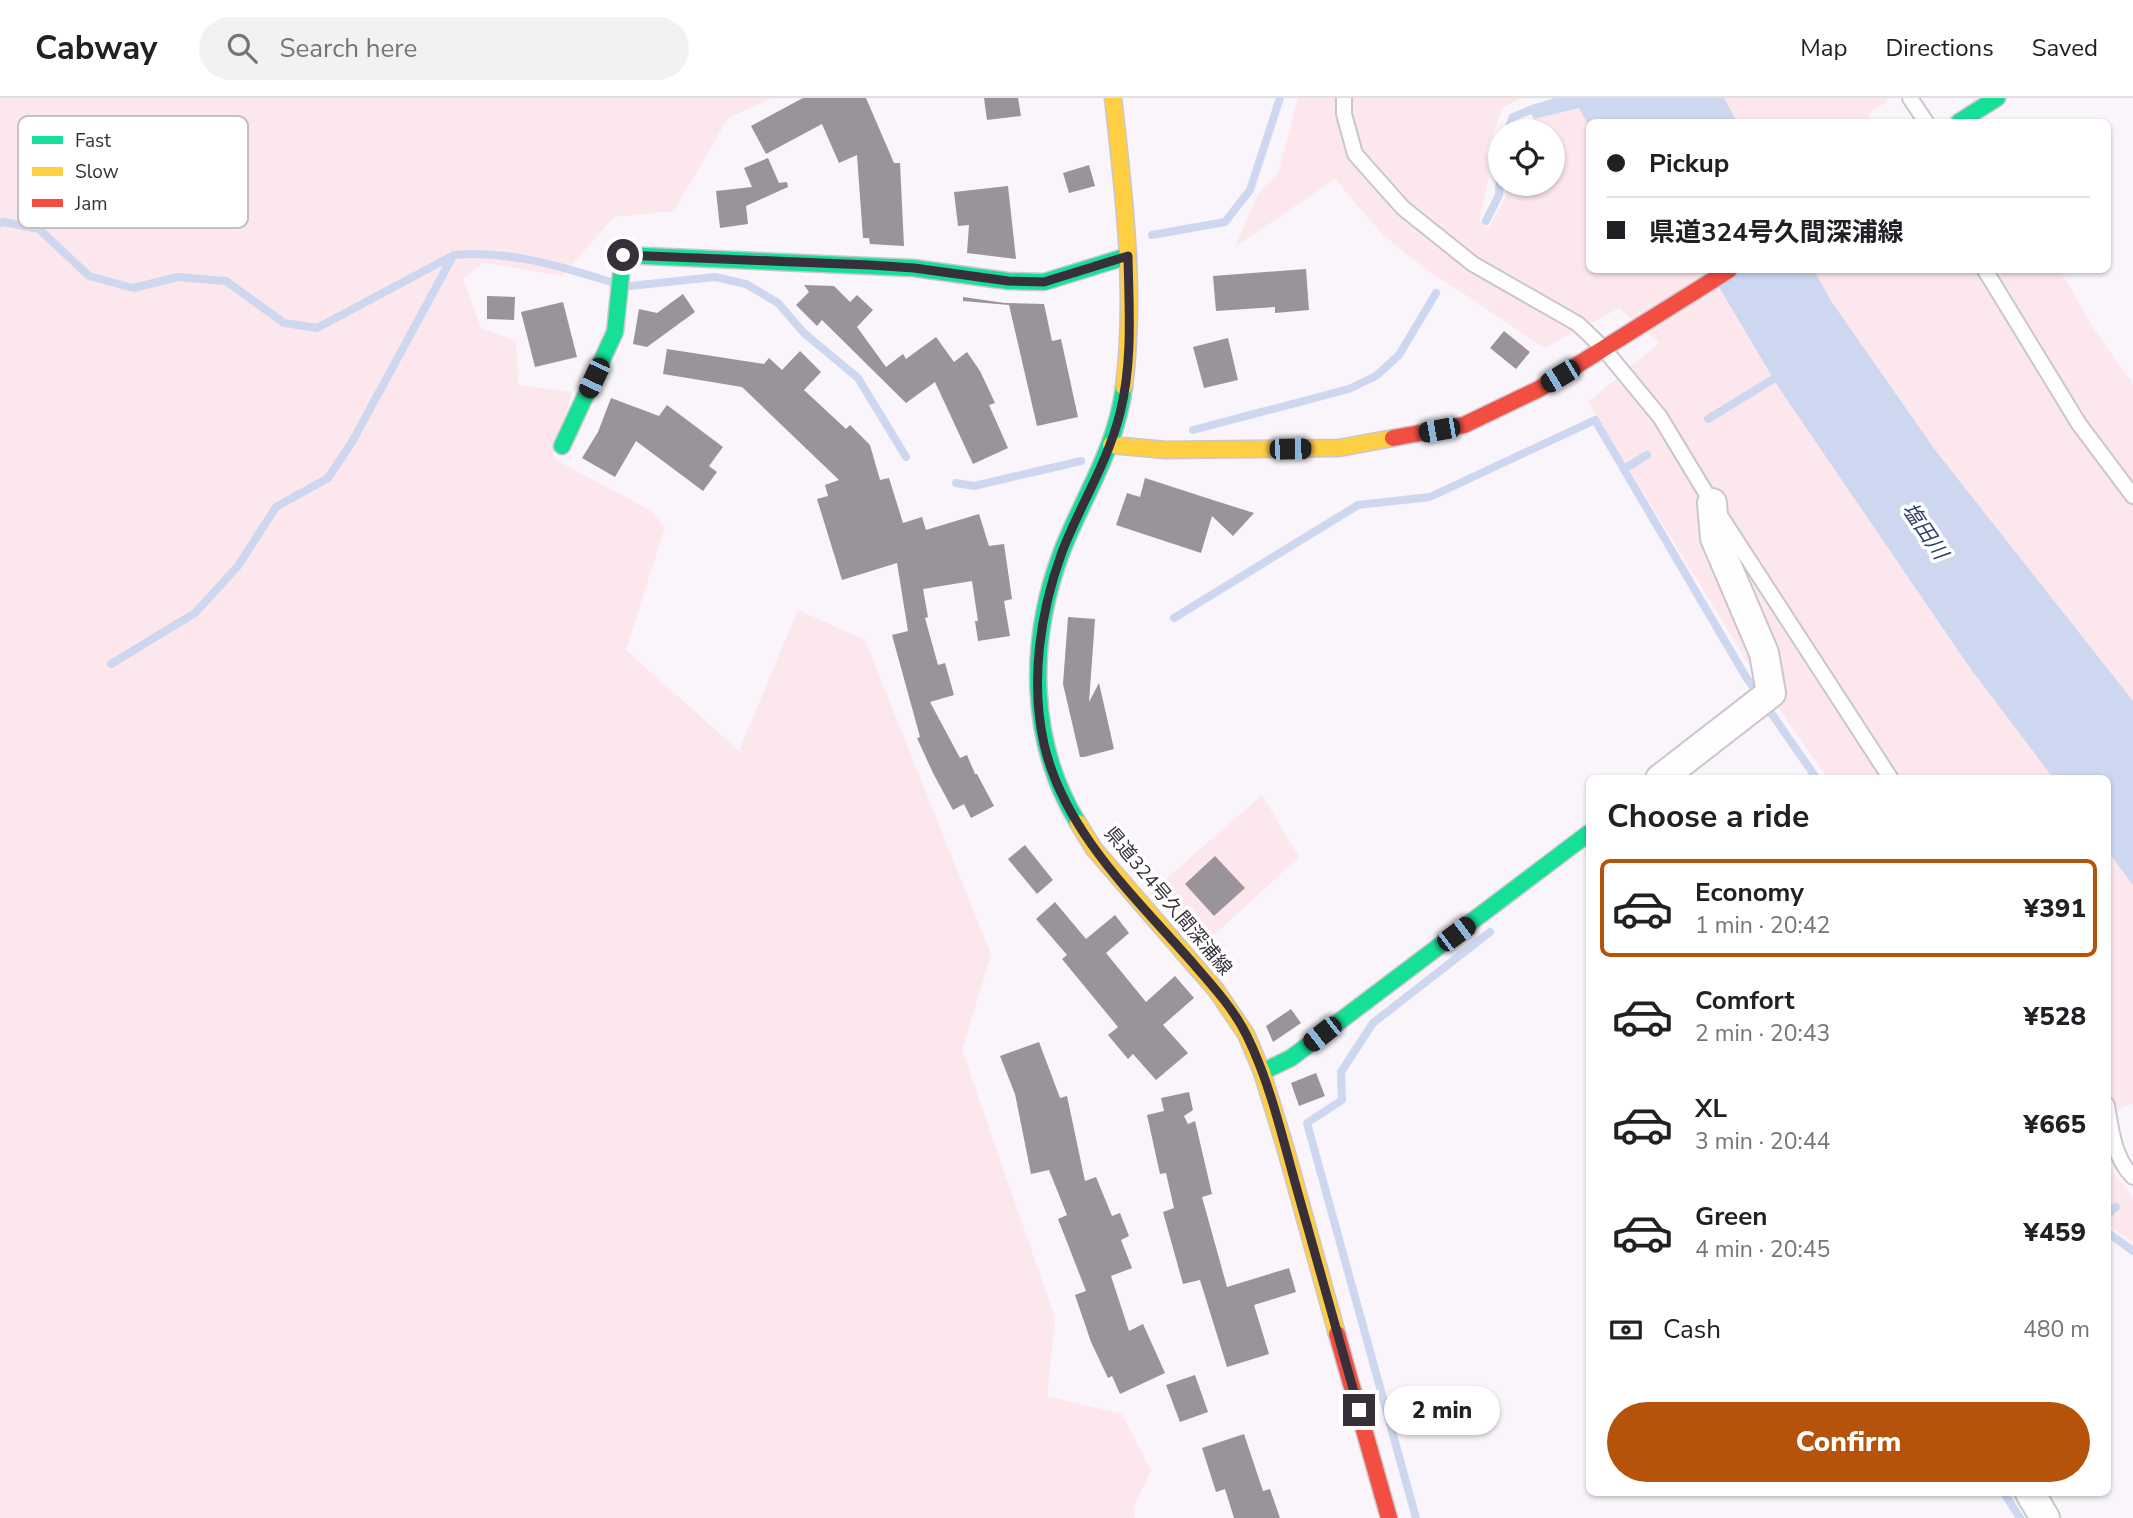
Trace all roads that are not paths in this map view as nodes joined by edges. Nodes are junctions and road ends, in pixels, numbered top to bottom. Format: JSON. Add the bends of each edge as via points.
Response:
{"nodes":[{"id":1,"x":1112,"y":98,"type":"edge"},
{"id":2,"x":1345,"y":98,"type":"edge"},
{"id":3,"x":1910,"y":98,"type":"edge"},
{"id":4,"x":1997,"y":98,"type":"edge"},
{"id":5,"x":1924,"y":119,"type":"edge"},
{"id":6,"x":1964,"y":119,"type":"edge"},
{"id":7,"x":1128,"y":256,"type":"junction"},
{"id":8,"x":1724,"y":273,"type":"edge"},
{"id":9,"x":1986,"y":273,"type":"edge"},
{"id":10,"x":1604,"y":349,"type":"junction"},
{"id":11,"x":1111,"y":445,"type":"junction"},
{"id":12,"x":562,"y":446,"type":"dead end"},
{"id":13,"x":2133,"y":496,"type":"edge"},
{"id":14,"x":1712,"y":503,"type":"junction"},
{"id":15,"x":1665,"y":775,"type":"edge"},
{"id":16,"x":1888,"y":775,"type":"edge"},
{"id":17,"x":1586,"y":836,"type":"edge"},
{"id":18,"x":1262,"y":1072,"type":"junction"},
{"id":19,"x":2111,"y":1128,"type":"edge"},
{"id":20,"x":2133,"y":1177,"type":"edge"},
{"id":21,"x":2031,"y":1496,"type":"edge"},
{"id":22,"x":1389,"y":1518,"type":"edge"},
{"id":23,"x":2045,"y":1518,"type":"edge"}],
"edges":[{"from":1,"to":7,"type":"street","name":"県道324号久間深浦線"},
{"from":2,"to":10,"type":"lane","via":[[1344,114],[1355,154],[1403,208],[1473,264],[1578,324]]},
{"from":3,"to":5,"type":"lane"},
{"from":4,"to":6,"type":"street"},
{"from":7,"to":11,"type":"street","name":"県道324号久間深浦線","via":[[1130,341],[1121,411]]},
{"from":7,"to":12,"type":"street","via":[[1044,282],[901,267],[623,255],[615,332]]},
{"from":8,"to":10,"type":"street"},
{"from":9,"to":13,"type":"lane","via":[[2078,424]]},
{"from":10,"to":11,"type":"street","via":[[1539,389],[1464,425],[1339,448],[1166,450]]},
{"from":10,"to":14,"type":"lane","via":[[1660,417]]},
{"from":11,"to":18,"type":"street","name":"県道324号久間深浦線","via":[[1062,552],[1044,617],[1037,679],[1044,744],[1062,797],[1094,849],[1216,990],[1247,1034]]},
{"from":14,"to":15,"type":"street","via":[[1715,538],[1764,653],[1770,693]]},
{"from":14,"to":16,"type":"lane"},
{"from":17,"to":18,"type":"street","via":[[1291,1058]]},
{"from":18,"to":22,"type":"street","name":"県道324号久間深浦線"},
{"from":19,"to":20,"type":"lane"},
{"from":21,"to":23,"type":"street"}]}
